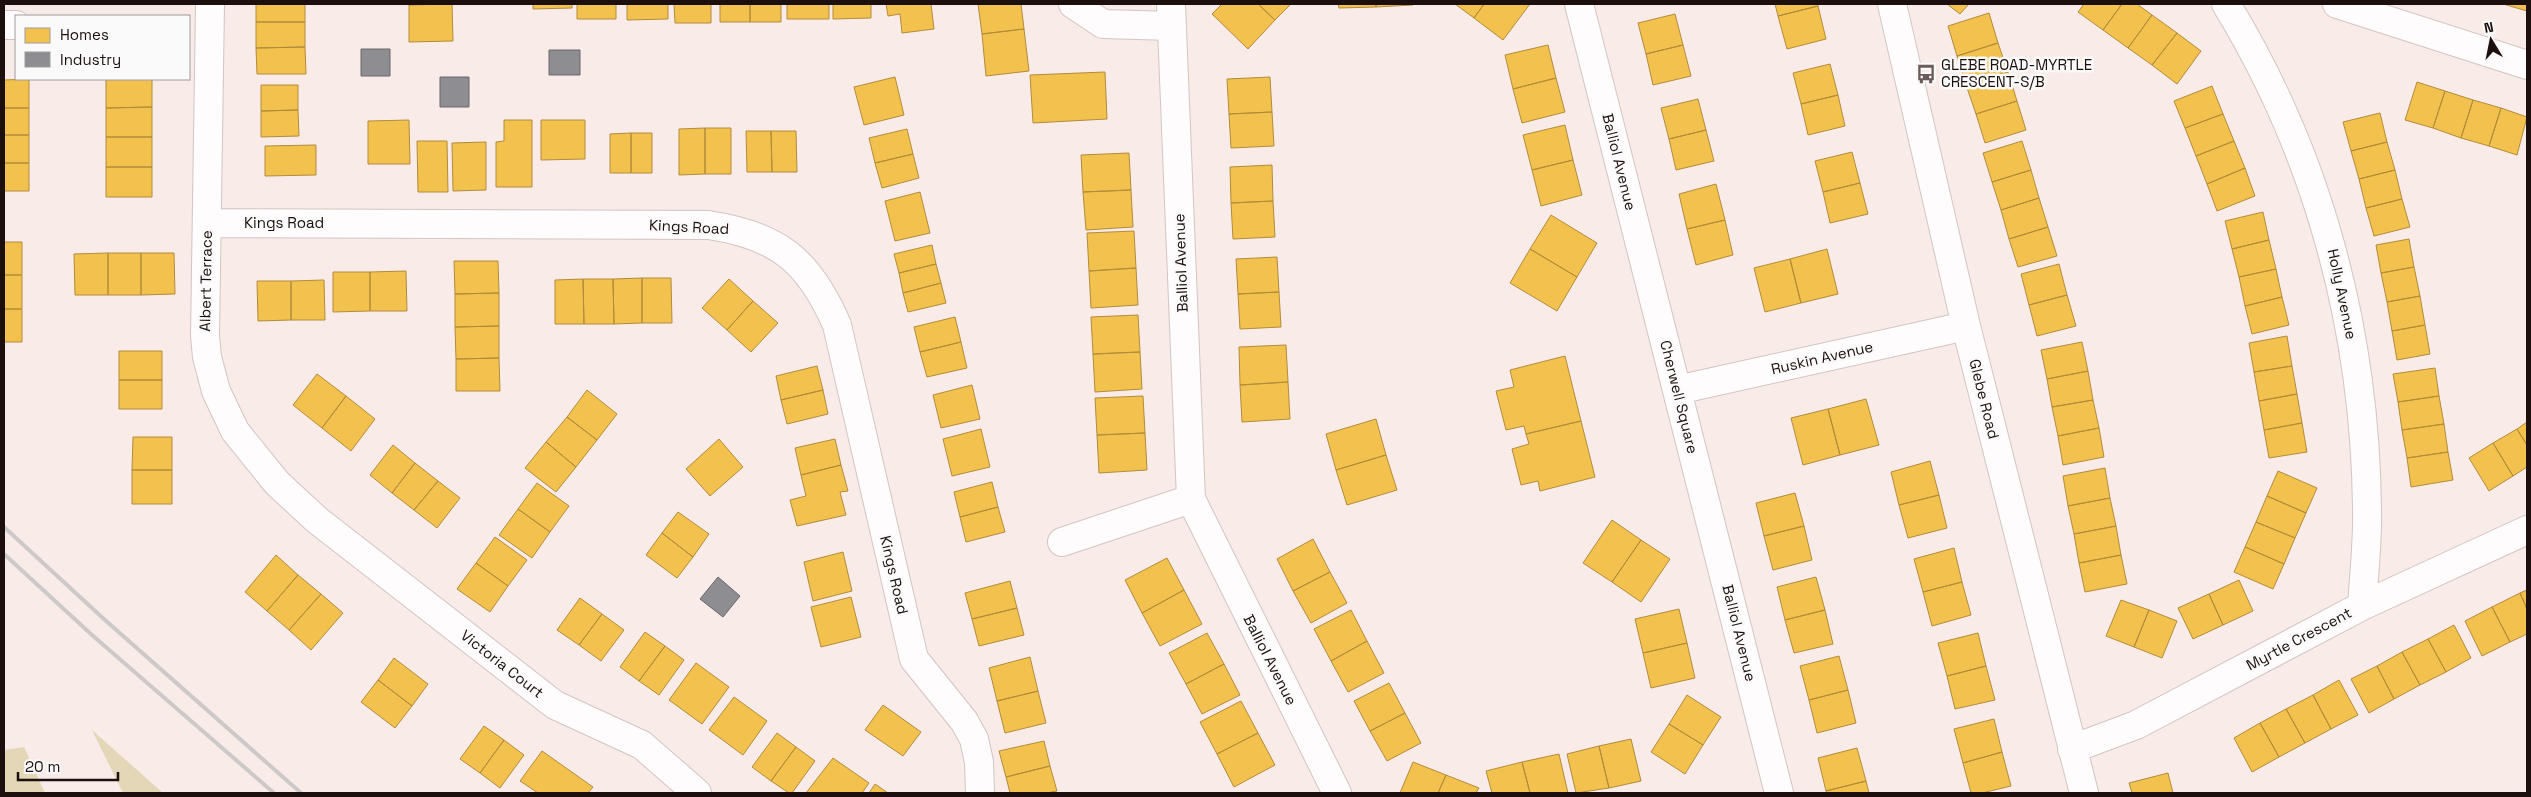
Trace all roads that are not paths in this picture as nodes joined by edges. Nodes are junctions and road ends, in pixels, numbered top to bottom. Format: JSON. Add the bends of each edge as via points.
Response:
{"nodes":[{"id":1,"x":1073,"y":4,"type":"edge"},
{"id":2,"x":1579,"y":4,"type":"edge"},
{"id":3,"x":1892,"y":4,"type":"edge"},
{"id":4,"x":2226,"y":4,"type":"edge"},
{"id":5,"x":2337,"y":4,"type":"edge"},
{"id":6,"x":1172,"y":15,"type":"edge"},
{"id":7,"x":203,"y":17,"type":"edge"},
{"id":8,"x":2527,"y":65,"type":"edge"},
{"id":9,"x":208,"y":223,"type":"junction"},
{"id":10,"x":1660,"y":321,"type":"joint"},
{"id":11,"x":1966,"y":326,"type":"junction"},
{"id":12,"x":1677,"y":390,"type":"junction"},
{"id":13,"x":1698,"y":472,"type":"joint"},
{"id":14,"x":1190,"y":499,"type":"junction"},
{"id":15,"x":317,"y":520,"type":"joint"},
{"id":16,"x":2527,"y":530,"type":"edge"},
{"id":17,"x":1062,"y":542,"type":"dead end"},
{"id":18,"x":2362,"y":606,"type":"junction"},
{"id":19,"x":2072,"y":749,"type":"junction"},
{"id":20,"x":697,"y":793,"type":"edge"},
{"id":21,"x":980,"y":793,"type":"edge"},
{"id":22,"x":1337,"y":793,"type":"edge"},
{"id":23,"x":1779,"y":793,"type":"edge"},
{"id":24,"x":2084,"y":793,"type":"edge"}],
"edges":[{"from":1,"to":6,"type":"street","name":"Balliol Avenue","via":[[1103,24]]},
{"from":2,"to":10,"type":"street","name":"Balliol Avenue"},
{"from":3,"to":11,"type":"street","name":"Glebe Road"},
{"from":4,"to":18,"type":"street","name":"Holly Avenue","via":[[2249,42],[2292,129],[2325,221],[2349,315],[2363,412],[2367,509]]},
{"from":5,"to":8,"type":"street"},
{"from":6,"to":14,"type":"street","name":"Balliol Avenue"},
{"from":7,"to":9,"type":"street","name":"Albert Terrace"},
{"from":9,"to":15,"type":"street","name":"Albert Terrace","via":[[205,336],[216,391],[234,431],[277,483]]},
{"from":9,"to":21,"type":"street","name":"Kings Road","via":[[708,225],[737,229],[786,252],[804,268],[824,294],[837,325],[914,659],[964,721],[974,739]]},
{"from":10,"to":12,"type":"street","name":"Cherwell Square"},
{"from":11,"to":12,"type":"street","name":"Ruskin Avenue"},
{"from":11,"to":19,"type":"street","name":"Glebe Road"},
{"from":12,"to":13,"type":"street","name":"Cherwell Square"},
{"from":13,"to":23,"type":"street","name":"Balliol Avenue"},
{"from":14,"to":17,"type":"street"},
{"from":14,"to":22,"type":"street","name":"Balliol Avenue"},
{"from":15,"to":20,"type":"street","name":"Victoria Court","via":[[555,705],[642,745]]},
{"from":16,"to":18,"type":"street","name":"Myrtle Crescent"},
{"from":18,"to":19,"type":"street","name":"Myrtle Crescent","via":[[2136,725]]},
{"from":19,"to":24,"type":"street","name":"Glebe Road"}]}
